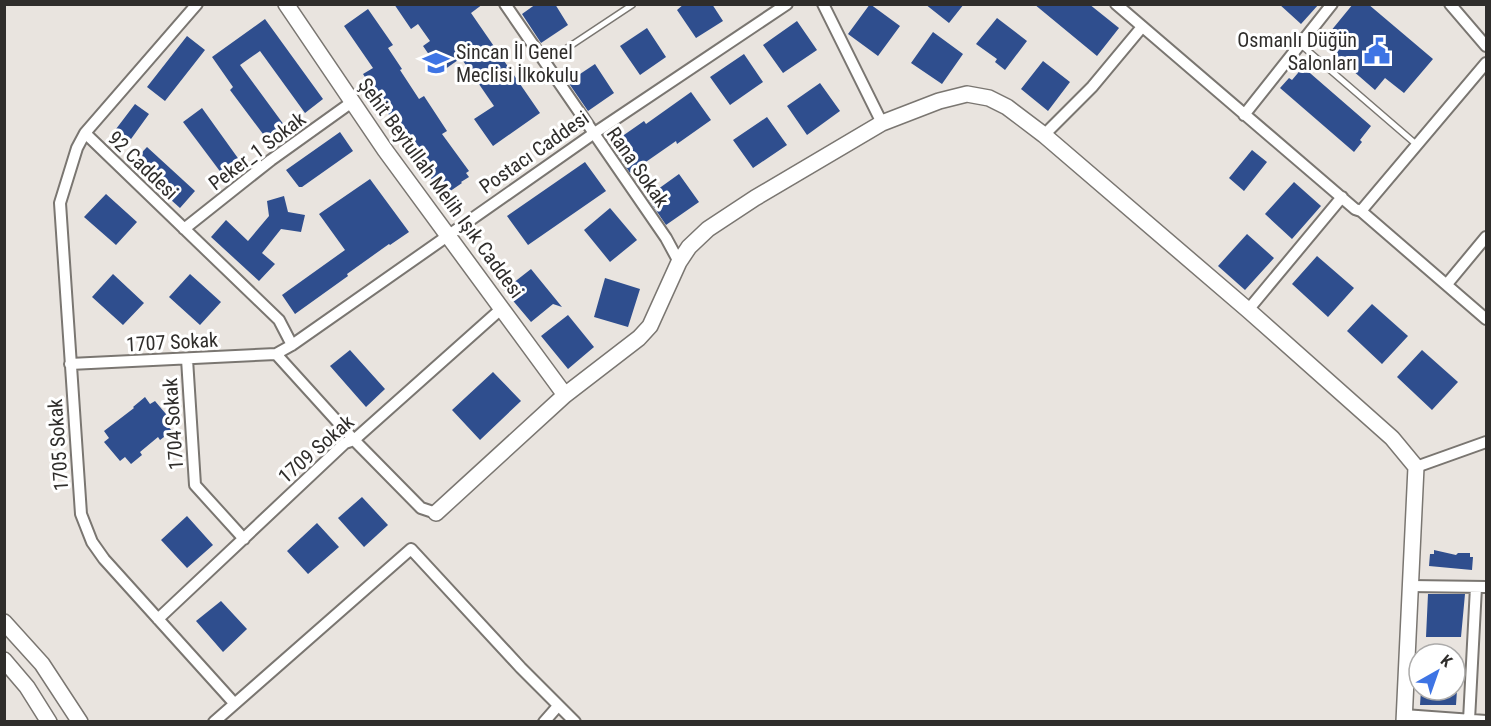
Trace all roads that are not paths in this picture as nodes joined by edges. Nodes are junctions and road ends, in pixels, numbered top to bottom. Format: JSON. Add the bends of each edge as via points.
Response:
{"nodes":[{"id":1,"x":197,"y":4,"type":"edge"},
{"id":2,"x":285,"y":4,"type":"edge"},
{"id":3,"x":787,"y":4,"type":"edge"},
{"id":4,"x":823,"y":4,"type":"edge"},
{"id":5,"x":1116,"y":4,"type":"edge"},
{"id":6,"x":1332,"y":4,"type":"edge"},
{"id":7,"x":1450,"y":4,"type":"edge"},
{"id":8,"x":632,"y":5,"type":"edge"},
{"id":9,"x":509,"y":6,"type":"edge"},
{"id":10,"x":1142,"y":27,"type":"junction"},
{"id":11,"x":1300,"y":44,"type":"junction"},
{"id":12,"x":1486,"y":46,"type":"edge"},
{"id":13,"x":544,"y":63,"type":"junction"},
{"id":14,"x":1486,"y":63,"type":"edge"},
{"id":15,"x":352,"y":102,"type":"junction"},
{"id":16,"x":1244,"y":115,"type":"junction"},
{"id":17,"x":882,"y":123,"type":"junction"},
{"id":18,"x":85,"y":133,"type":"junction"},
{"id":19,"x":593,"y":134,"type":"junction"},
{"id":20,"x":1044,"y":135,"type":"junction"},
{"id":21,"x":1417,"y":145,"type":"junction"},
{"id":22,"x":1342,"y":197,"type":"junction"},
{"id":23,"x":1360,"y":211,"type":"junction"},
{"id":24,"x":184,"y":229,"type":"junction"},
{"id":25,"x":447,"y":234,"type":"junction"},
{"id":26,"x":1486,"y":237,"type":"edge"},
{"id":27,"x":679,"y":262,"type":"junction"},
{"id":28,"x":1447,"y":284,"type":"junction"},
{"id":29,"x":501,"y":309,"type":"junction"},
{"id":30,"x":1248,"y":310,"type":"junction"},
{"id":31,"x":1486,"y":319,"type":"edge"},
{"id":32,"x":292,"y":345,"type":"junction"},
{"id":33,"x":276,"y":354,"type":"junction"},
{"id":34,"x":187,"y":359,"type":"junction"},
{"id":35,"x":70,"y":364,"type":"junction"},
{"id":36,"x":565,"y":395,"type":"junction"},
{"id":37,"x":354,"y":440,"type":"junction"},
{"id":38,"x":1486,"y":442,"type":"edge"},
{"id":39,"x":1416,"y":467,"type":"junction"},
{"id":40,"x":436,"y":513,"type":"joint"},
{"id":41,"x":244,"y":539,"type":"junction"},
{"id":42,"x":1410,"y":586,"type":"junction"},
{"id":43,"x":1481,"y":587,"type":"edge"},
{"id":44,"x":158,"y":619,"type":"junction"},
{"id":45,"x":4,"y":622,"type":"edge"},
{"id":46,"x":4,"y":660,"type":"edge"},
{"id":47,"x":234,"y":703,"type":"junction"},
{"id":48,"x":558,"y":705,"type":"junction"},
{"id":49,"x":1404,"y":718,"type":"edge"},
{"id":50,"x":1469,"y":720,"type":"edge"},
{"id":51,"x":1486,"y":720,"type":"edge"},
{"id":52,"x":50,"y":722,"type":"edge"},
{"id":53,"x":80,"y":722,"type":"edge"},
{"id":54,"x":214,"y":722,"type":"edge"},
{"id":55,"x":544,"y":722,"type":"edge"},
{"id":56,"x":574,"y":722,"type":"edge"}],
"edges":[{"from":1,"to":18,"type":"street","name":"92 Caddesi"},
{"from":2,"to":15,"type":"street","name":"Şehit Beytullah Melih Işık Caddesi"},
{"from":3,"to":19,"type":"street","name":"Postacı Caddesi"},
{"from":4,"to":17,"type":"street"},
{"from":5,"to":10,"type":"street"},
{"from":6,"to":11,"type":"street"},
{"from":7,"to":12,"type":"street"},
{"from":8,"to":13,"type":"lane"},
{"from":9,"to":13,"type":"street","name":"Rana Sokak"},
{"from":10,"to":16,"type":"street"},
{"from":10,"to":20,"type":"street","via":[[1092,87]]},
{"from":11,"to":16,"type":"street"},
{"from":11,"to":21,"type":"lane"},
{"from":13,"to":19,"type":"street","name":"Rana Sokak"},
{"from":14,"to":21,"type":"street"},
{"from":15,"to":24,"type":"street","name":"Peker_1 Sokak"},
{"from":15,"to":25,"type":"street","name":"Şehit Beytullah Melih Işık Caddesi"},
{"from":16,"to":22,"type":"street"},
{"from":17,"to":20,"type":"street","via":[[967,94],[1007,107]]},
{"from":17,"to":27,"type":"street","via":[[708,230]]},
{"from":18,"to":24,"type":"street","name":"92 Caddesi"},
{"from":18,"to":35,"type":"street","name":"1705 Sokak","via":[[60,203]]},
{"from":19,"to":25,"type":"street","name":"Postacı Caddesi"},
{"from":19,"to":27,"type":"street","name":"Rana Sokak"},
{"from":20,"to":30,"type":"street"},
{"from":21,"to":23,"type":"street"},
{"from":22,"to":23,"type":"street"},
{"from":22,"to":30,"type":"street"},
{"from":23,"to":28,"type":"street"},
{"from":24,"to":32,"type":"street","name":"92 Caddesi","via":[[279,320]]},
{"from":25,"to":29,"type":"street","name":"Şehit Beytullah Melih Işık Caddesi"},
{"from":25,"to":32,"type":"street","name":"Postacı Caddesi"},
{"from":26,"to":28,"type":"street"},
{"from":27,"to":36,"type":"street","via":[[650,326]]},
{"from":28,"to":31,"type":"street"},
{"from":29,"to":36,"type":"street","name":"Şehit Beytullah Melih Işık Caddesi"},
{"from":29,"to":37,"type":"street","name":"1709 Sokak"},
{"from":30,"to":39,"type":"street","via":[[1392,438]]},
{"from":32,"to":33,"type":"street","name":"Postacı Caddesi"},
{"from":33,"to":34,"type":"street","name":"1707 Sokak"},
{"from":33,"to":37,"type":"street"},
{"from":34,"to":35,"type":"street","name":"1707 Sokak"},
{"from":34,"to":41,"type":"street","name":"1704 Sokak","via":[[195,486]]},
{"from":35,"to":44,"type":"street","name":"1705 Sokak","via":[[81,514],[92,542]]},
{"from":36,"to":40,"type":"street"},
{"from":37,"to":40,"type":"street","via":[[421,508]]},
{"from":37,"to":41,"type":"street","name":"1709 Sokak","via":[[345,443]]},
{"from":38,"to":39,"type":"street"},
{"from":39,"to":42,"type":"street"},
{"from":41,"to":44,"type":"street","name":"1709 Sokak"},
{"from":42,"to":43,"type":"street"},
{"from":42,"to":49,"type":"street"},
{"from":43,"to":50,"type":"street"},
{"from":44,"to":47,"type":"street","name":"1705 Sokak"},
{"from":45,"to":53,"type":"street","via":[[42,664]]},
{"from":46,"to":52,"type":"street"},
{"from":47,"to":48,"type":"street","via":[[411,549]]},
{"from":47,"to":54,"type":"street"},
{"from":48,"to":55,"type":"street"},
{"from":48,"to":56,"type":"street"},
{"from":49,"to":50,"type":"street"},
{"from":50,"to":51,"type":"street"}]}
